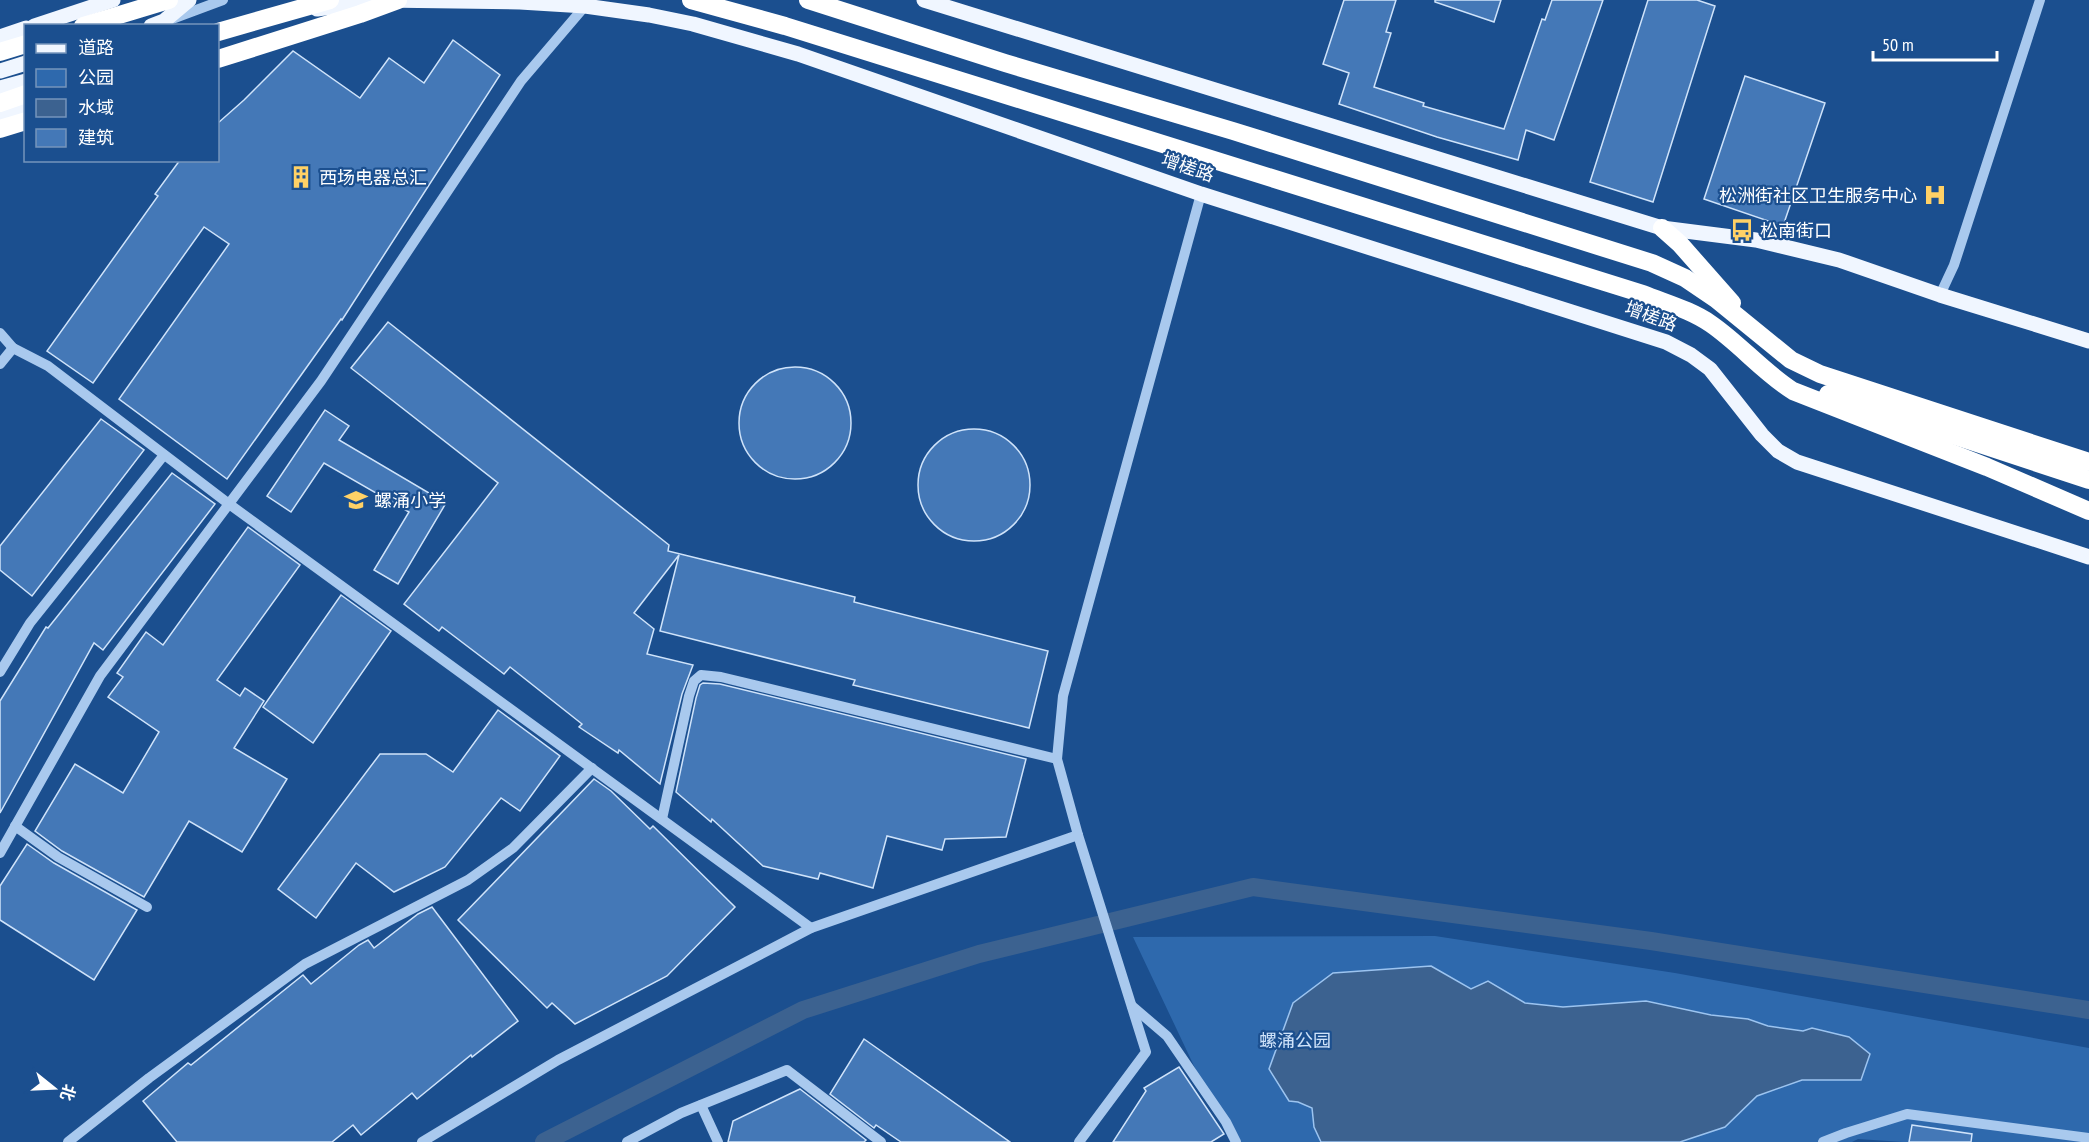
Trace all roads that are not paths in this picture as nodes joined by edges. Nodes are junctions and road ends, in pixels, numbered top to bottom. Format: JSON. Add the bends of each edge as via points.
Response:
{"nodes":[{"id":1,"x":112,"y":0,"type":"edge"},
{"id":2,"x":144,"y":0,"type":"edge"},
{"id":3,"x":169,"y":0,"type":"edge"},
{"id":4,"x":189,"y":0,"type":"edge"},
{"id":5,"x":223,"y":0,"type":"edge"},
{"id":6,"x":321,"y":0,"type":"edge"},
{"id":7,"x":330,"y":0,"type":"edge"},
{"id":8,"x":398,"y":0,"type":"edge"},
{"id":9,"x":631,"y":0,"type":"edge"},
{"id":10,"x":691,"y":0,"type":"edge"},
{"id":11,"x":808,"y":0,"type":"edge"},
{"id":12,"x":924,"y":0,"type":"edge"},
{"id":13,"x":2040,"y":0,"type":"edge"},
{"id":14,"x":585,"y":6,"type":"junction"},
{"id":15,"x":292,"y":13,"type":"junction"},
{"id":16,"x":658,"y":16,"type":"junction"},
{"id":17,"x":105,"y":19,"type":"junction"},
{"id":18,"x":158,"y":23,"type":"edge"},
{"id":19,"x":40,"y":24,"type":"edge"},
{"id":20,"x":89,"y":24,"type":"edge"},
{"id":21,"x":24,"y":29,"type":"edge"},
{"id":22,"x":223,"y":31,"type":"edge"},
{"id":23,"x":0,"y":37,"type":"edge"},
{"id":24,"x":24,"y":45,"type":"edge"},
{"id":25,"x":0,"y":52,"type":"edge"},
{"id":26,"x":219,"y":59,"type":"edge"},
{"id":27,"x":24,"y":64,"type":"edge"},
{"id":28,"x":0,"y":71,"type":"edge"},
{"id":29,"x":24,"y":82,"type":"edge"},
{"id":30,"x":0,"y":88,"type":"edge"},
{"id":31,"x":24,"y":95,"type":"edge"},
{"id":32,"x":0,"y":103,"type":"edge"},
{"id":33,"x":24,"y":111,"type":"edge"},
{"id":34,"x":0,"y":118,"type":"edge"},
{"id":35,"x":24,"y":122,"type":"edge"},
{"id":36,"x":0,"y":129,"type":"edge"},
{"id":37,"x":1202,"y":194,"type":"junction"},
{"id":38,"x":1662,"y":228,"type":"junction"},
{"id":39,"x":1940,"y":295,"type":"junction"},
{"id":40,"x":0,"y":333,"type":"edge"},
{"id":41,"x":1759,"y":334,"type":"junction"},
{"id":42,"x":2089,"y":341,"type":"edge"},
{"id":43,"x":13,"y":348,"type":"junction"},
{"id":44,"x":0,"y":364,"type":"edge"},
{"id":45,"x":1774,"y":379,"type":"junction"},
{"id":46,"x":164,"y":455,"type":"junction"},
{"id":47,"x":2089,"y":462,"type":"edge"},
{"id":48,"x":2089,"y":480,"type":"edge"},
{"id":49,"x":229,"y":504,"type":"junction"},
{"id":50,"x":2089,"y":511,"type":"edge"},
{"id":51,"x":2089,"y":557,"type":"edge"},
{"id":52,"x":0,"y":672,"type":"edge"},
{"id":53,"x":1057,"y":759,"type":"junction"},
{"id":54,"x":592,"y":768,"type":"junction"},
{"id":55,"x":662,"y":819,"type":"junction"},
{"id":56,"x":15,"y":826,"type":"junction"},
{"id":57,"x":1078,"y":835,"type":"junction"},
{"id":58,"x":0,"y":853,"type":"edge"},
{"id":59,"x":147,"y":908,"type":"dead end"},
{"id":60,"x":811,"y":928,"type":"junction"},
{"id":61,"x":1132,"y":1006,"type":"junction"},
{"id":62,"x":701,"y":1105,"type":"junction"},
{"id":63,"x":1847,"y":1137,"type":"edge"},
{"id":64,"x":2089,"y":1138,"type":"edge"},
{"id":65,"x":68,"y":1142,"type":"edge"},
{"id":66,"x":422,"y":1142,"type":"edge"},
{"id":67,"x":627,"y":1142,"type":"edge"},
{"id":68,"x":718,"y":1142,"type":"edge"},
{"id":69,"x":881,"y":1142,"type":"edge"},
{"id":70,"x":1079,"y":1142,"type":"edge"},
{"id":71,"x":1236,"y":1142,"type":"edge"},
{"id":72,"x":1823,"y":1142,"type":"edge"}],
"edges":[{"from":1,"to":19,"type":"main road"},
{"from":2,"to":17,"type":"highway"},
{"from":3,"to":17,"type":"highway"},
{"from":4,"to":18,"type":"main road"},
{"from":5,"to":18,"type":"street"},
{"from":6,"to":15,"type":"main road"},
{"from":7,"to":22,"type":"highway","bridge":true},
{"from":8,"to":26,"type":"highway","bridge":true},
{"from":9,"to":16,"type":"main road"},
{"from":10,"to":45,"type":"highway","name":"增槎路","via":[[1643,294],[1710,323]]},
{"from":11,"to":41,"type":"highway","via":[[1652,263],[1685,278]]},
{"from":12,"to":38,"type":"main road"},
{"from":13,"to":39,"type":"street","via":[[1954,265]]},
{"from":14,"to":15,"type":"main road","name":"增槎路","via":[[382,0]]},
{"from":14,"to":16,"type":"main road","name":"增槎路"},
{"from":14,"to":49,"type":"street","via":[[521,81],[321,381]]},
{"from":15,"to":22,"type":"main road","name":"增槎路"},
{"from":16,"to":37,"type":"main road","name":"增槎路","via":[[798,54]]},
{"from":17,"to":20,"type":"highway"},
{"from":21,"to":23,"type":"main road"},
{"from":24,"to":25,"type":"highway"},
{"from":27,"to":28,"type":"main road"},
{"from":29,"to":30,"type":"main road"},
{"from":31,"to":32,"type":"highway"},
{"from":33,"to":34,"type":"main road"},
{"from":35,"to":36,"type":"highway"},
{"from":37,"to":51,"type":"main road","name":"增槎路","via":[[1666,342],[1710,369],[1762,435],[1797,462]]},
{"from":37,"to":53,"type":"street","via":[[1063,696]]},
{"from":38,"to":39,"type":"main road","via":[[1767,243],[1839,260]]},
{"from":38,"to":41,"type":"highway"},
{"from":39,"to":42,"type":"main road"},
{"from":40,"to":43,"type":"street"},
{"from":41,"to":47,"type":"highway","via":[[1791,360],[1820,374]]},
{"from":43,"to":44,"type":"street"},
{"from":43,"to":46,"type":"street","via":[[48,366]]},
{"from":45,"to":48,"type":"highway"},
{"from":45,"to":50,"type":"highway","name":"增槎路","via":[[1819,403]]},
{"from":46,"to":49,"type":"street"},
{"from":46,"to":52,"type":"street","via":[[30,623]]},
{"from":49,"to":54,"type":"street"},
{"from":49,"to":56,"type":"street","via":[[100,676]]},
{"from":53,"to":55,"type":"street","via":[[701,675],[694,681],[689,696]]},
{"from":53,"to":57,"type":"street"},
{"from":54,"to":55,"type":"street"},
{"from":54,"to":65,"type":"street","via":[[513,848],[468,880],[305,964]]},
{"from":55,"to":60,"type":"street"},
{"from":56,"to":58,"type":"street"},
{"from":56,"to":59,"type":"street","via":[[58,857]]},
{"from":57,"to":60,"type":"street"},
{"from":57,"to":61,"type":"street"},
{"from":60,"to":66,"type":"street","via":[[558,1060]]},
{"from":61,"to":70,"type":"street","via":[[1146,1052]]},
{"from":61,"to":71,"type":"street","via":[[1167,1036]]},
{"from":62,"to":67,"type":"street"},
{"from":62,"to":68,"type":"street"},
{"from":62,"to":69,"type":"street","via":[[787,1070]]},
{"from":63,"to":64,"type":"street","via":[[1907,1114]]},
{"from":63,"to":72,"type":"street"}]}
